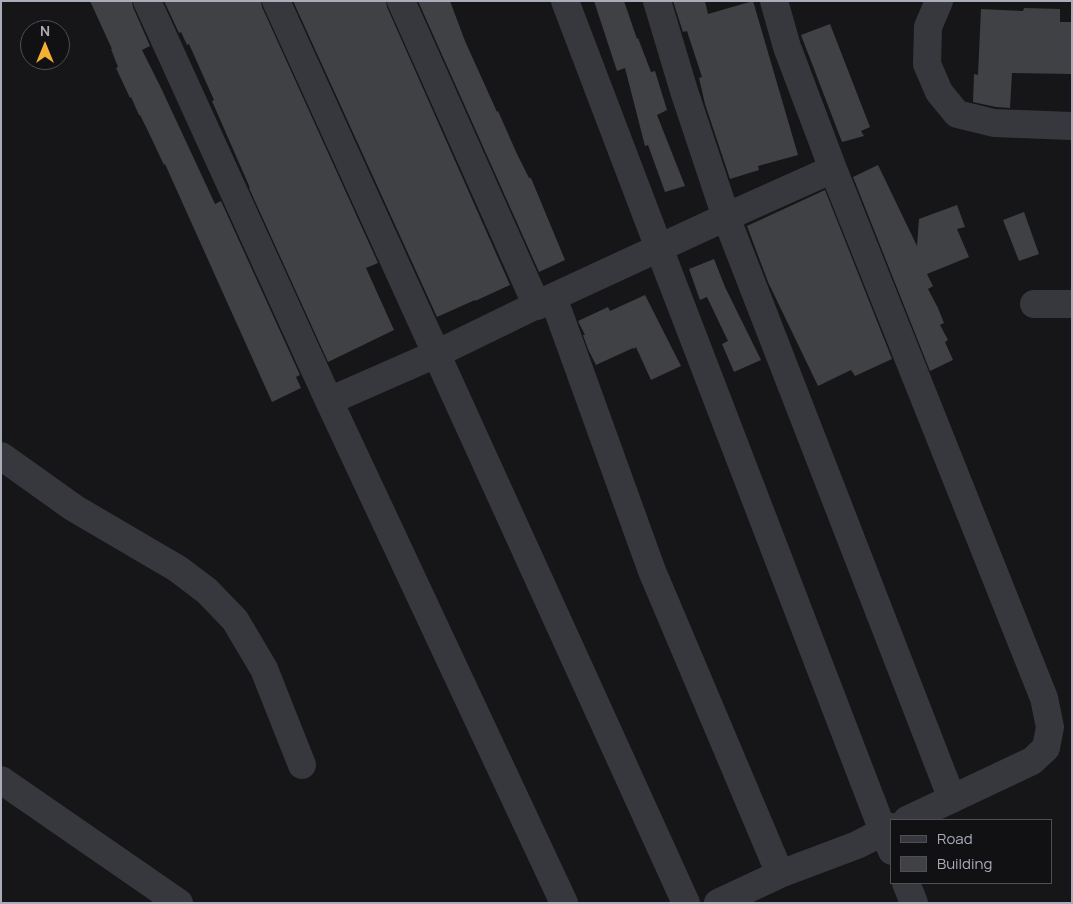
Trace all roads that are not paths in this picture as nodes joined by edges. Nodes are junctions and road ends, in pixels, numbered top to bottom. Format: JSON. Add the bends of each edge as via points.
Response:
{"nodes":[{"id":1,"x":147,"y":1,"type":"edge"},
{"id":2,"x":276,"y":1,"type":"edge"},
{"id":3,"x":401,"y":1,"type":"edge"},
{"id":4,"x":566,"y":1,"type":"edge"},
{"id":5,"x":657,"y":1,"type":"edge"},
{"id":6,"x":774,"y":1,"type":"edge"},
{"id":7,"x":939,"y":1,"type":"edge"},
{"id":8,"x":1072,"y":126,"type":"edge"},
{"id":9,"x":833,"y":169,"type":"junction"},
{"id":10,"x":726,"y":217,"type":"junction"},
{"id":11,"x":659,"y":248,"type":"junction"},
{"id":12,"x":545,"y":302,"type":"junction"},
{"id":13,"x":1034,"y":304,"type":"dead end"},
{"id":14,"x":1072,"y":304,"type":"edge"},
{"id":15,"x":436,"y":354,"type":"junction"},
{"id":16,"x":329,"y":401,"type":"junction"},
{"id":17,"x":1,"y":456,"type":"edge"},
{"id":18,"x":302,"y":765,"type":"dead end"},
{"id":19,"x":1,"y":780,"type":"edge"},
{"id":20,"x":952,"y":799,"type":"junction"},
{"id":21,"x":917,"y":819,"type":"edge"},
{"id":22,"x":890,"y":826,"type":"edge"},
{"id":23,"x":890,"y":834,"type":"edge"},
{"id":24,"x":780,"y":874,"type":"junction"},
{"id":25,"x":906,"y":884,"type":"edge"},
{"id":26,"x":178,"y":903,"type":"edge"},
{"id":27,"x":564,"y":903,"type":"edge"},
{"id":28,"x":686,"y":903,"type":"edge"},
{"id":29,"x":718,"y":903,"type":"edge"},
{"id":30,"x":914,"y":903,"type":"edge"}],
"edges":[{"from":1,"to":16,"type":"street"},
{"from":2,"to":15,"type":"street"},
{"from":3,"to":12,"type":"street"},
{"from":4,"to":11,"type":"street"},
{"from":5,"to":10,"type":"street"},
{"from":6,"to":9,"type":"street","via":[[787,47]]},
{"from":7,"to":8,"type":"street","via":[[928,27],[926,64],[939,92],[957,114],[994,122]]},
{"from":9,"to":10,"type":"street"},
{"from":9,"to":20,"type":"street","via":[[1044,698],[1050,727],[1046,748],[1032,761]]},
{"from":10,"to":11,"type":"street"},
{"from":10,"to":20,"type":"street"},
{"from":11,"to":12,"type":"street"},
{"from":11,"to":22,"type":"street"},
{"from":12,"to":15,"type":"street"},
{"from":12,"to":24,"type":"street","via":[[652,571]]},
{"from":13,"to":14,"type":"street"},
{"from":15,"to":16,"type":"street"},
{"from":15,"to":28,"type":"street"},
{"from":16,"to":27,"type":"street"},
{"from":17,"to":18,"type":"street","via":[[74,508],[178,569],[207,591],[235,620],[264,669]]},
{"from":19,"to":26,"type":"street"},
{"from":20,"to":21,"type":"street"},
{"from":23,"to":24,"type":"street"},
{"from":24,"to":29,"type":"street"},
{"from":25,"to":30,"type":"street"}]}
